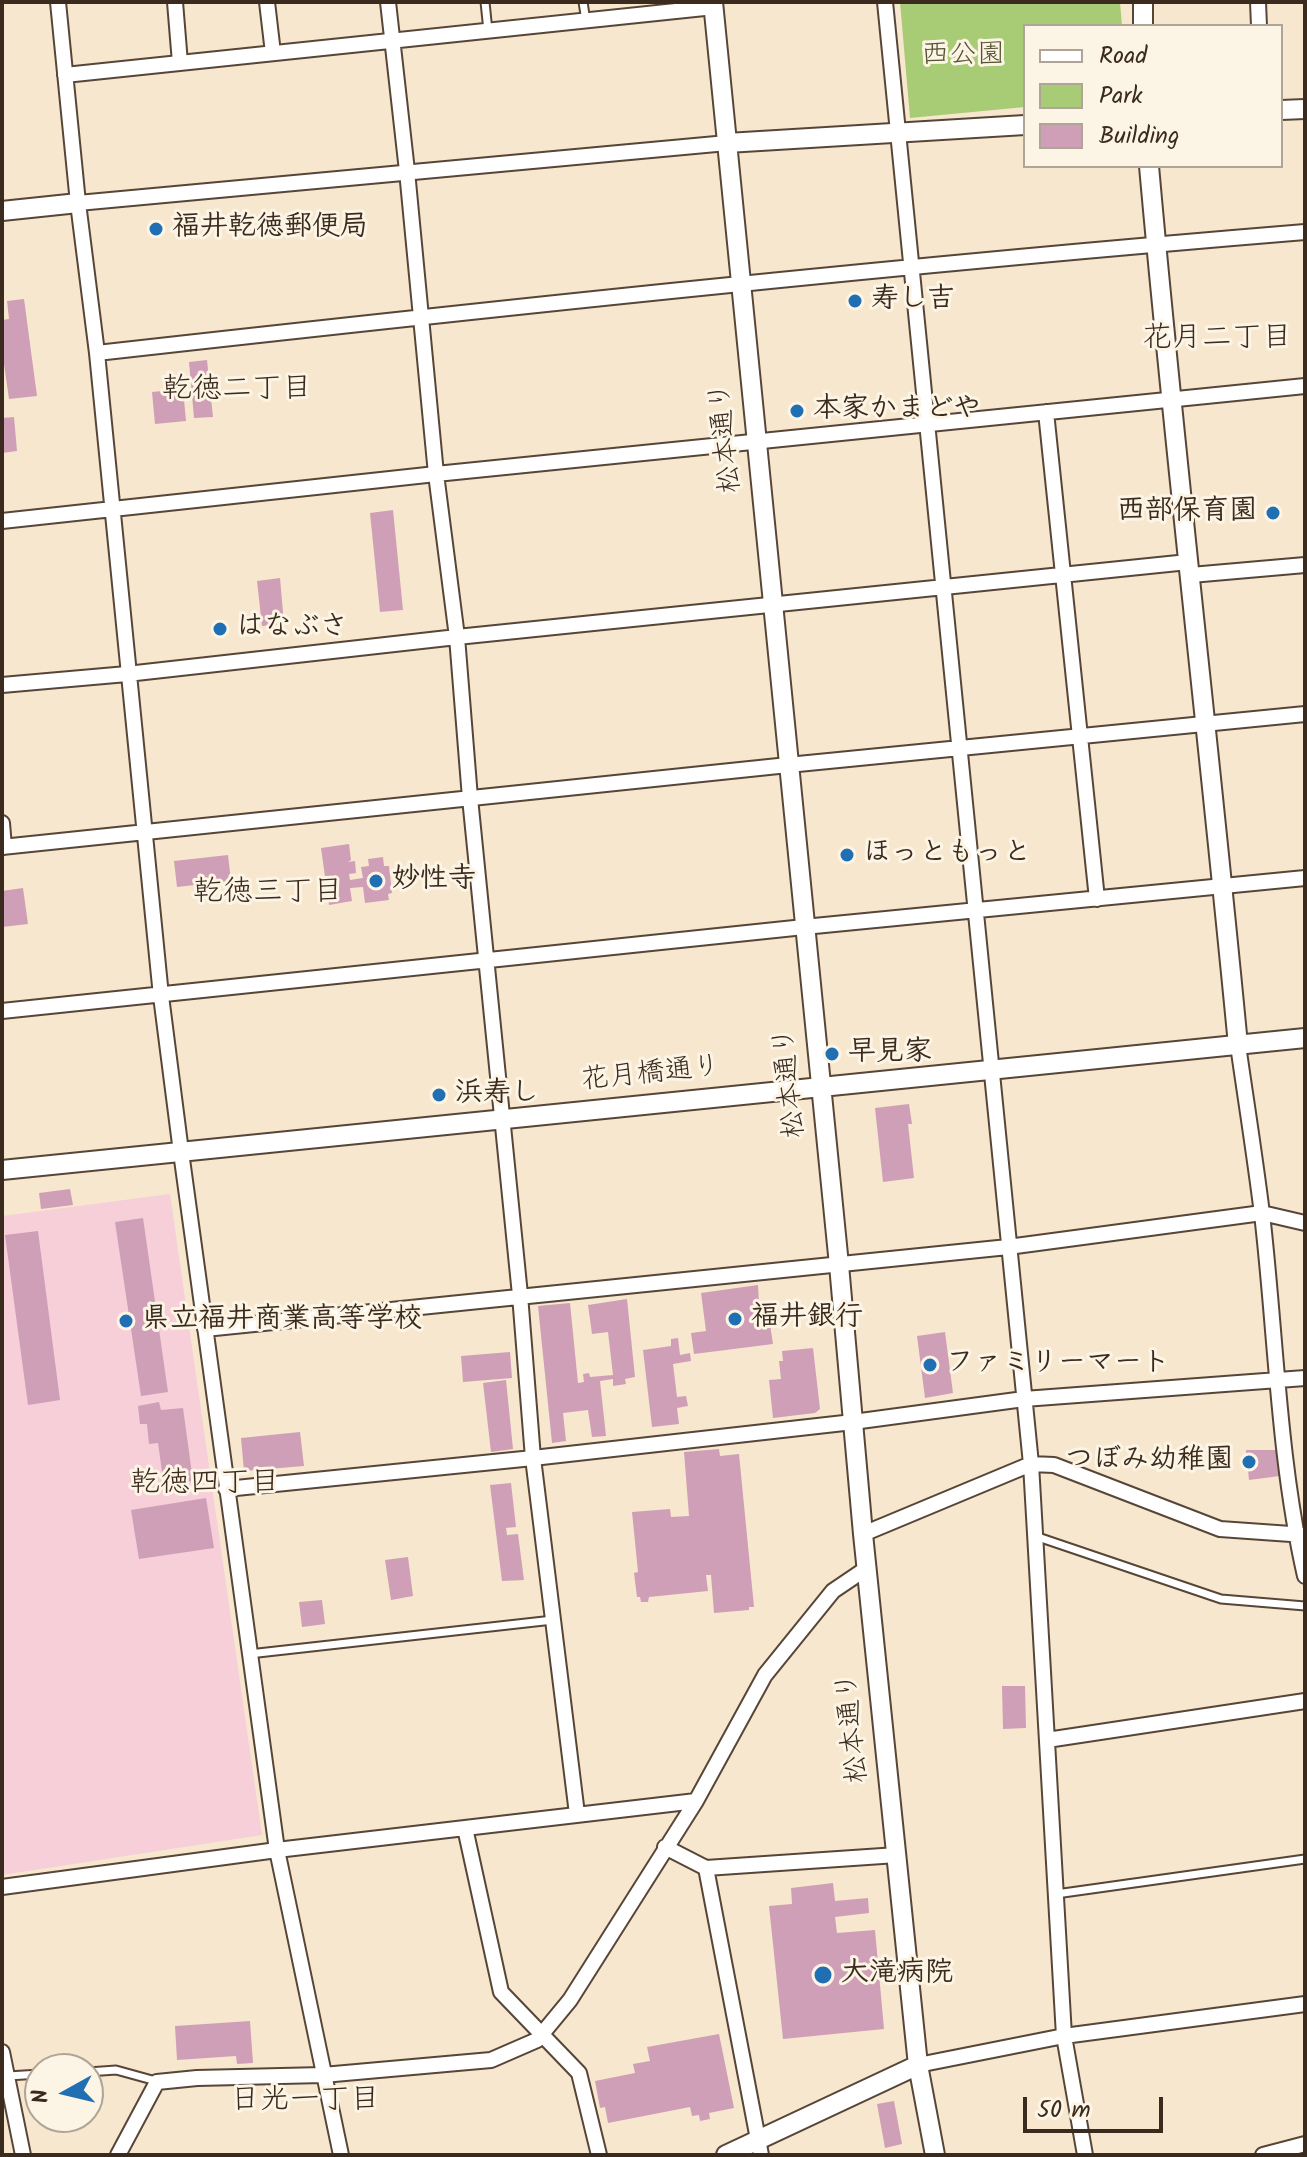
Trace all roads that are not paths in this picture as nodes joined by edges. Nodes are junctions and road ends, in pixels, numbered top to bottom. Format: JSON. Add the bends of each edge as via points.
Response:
{"nodes":[{"id":1,"x":58,"y":2,"type":"edge"},
{"id":2,"x":175,"y":2,"type":"edge"},
{"id":3,"x":267,"y":2,"type":"edge"},
{"id":4,"x":388,"y":2,"type":"edge"},
{"id":5,"x":485,"y":2,"type":"edge"},
{"id":6,"x":583,"y":2,"type":"edge"},
{"id":7,"x":885,"y":2,"type":"edge"},
{"id":8,"x":1143,"y":2,"type":"edge"},
{"id":9,"x":1258,"y":2,"type":"edge"},
{"id":10,"x":713,"y":4,"type":"edge"},
{"id":11,"x":586,"y":21,"type":"junction"},
{"id":12,"x":1143,"y":24,"type":"edge"},
{"id":13,"x":1259,"y":24,"type":"edge"},
{"id":14,"x":488,"y":31,"type":"junction"},
{"id":15,"x":392,"y":41,"type":"junction"},
{"id":16,"x":273,"y":53,"type":"junction"},
{"id":17,"x":180,"y":63,"type":"junction"},
{"id":18,"x":65,"y":75,"type":"junction"},
{"id":19,"x":1305,"y":109,"type":"edge"},
{"id":20,"x":1283,"y":110,"type":"edge"},
{"id":21,"x":1023,"y":125,"type":"edge"},
{"id":22,"x":899,"y":133,"type":"junction"},
{"id":23,"x":727,"y":143,"type":"junction"},
{"id":24,"x":1149,"y":168,"type":"edge"},
{"id":25,"x":407,"y":171,"type":"junction"},
{"id":26,"x":78,"y":203,"type":"junction"},
{"id":27,"x":2,"y":211,"type":"edge"},
{"id":28,"x":1305,"y":232,"type":"edge"},
{"id":29,"x":1156,"y":244,"type":"junction"},
{"id":30,"x":912,"y":267,"type":"junction"},
{"id":31,"x":741,"y":285,"type":"junction"},
{"id":32,"x":422,"y":316,"type":"junction"},
{"id":33,"x":97,"y":353,"type":"junction"},
{"id":34,"x":1305,"y":386,"type":"edge"},
{"id":35,"x":1170,"y":399,"type":"junction"},
{"id":36,"x":1046,"y":412,"type":"junction"},
{"id":37,"x":927,"y":425,"type":"junction"},
{"id":38,"x":756,"y":442,"type":"junction"},
{"id":39,"x":436,"y":474,"type":"junction"},
{"id":40,"x":112,"y":510,"type":"junction"},
{"id":41,"x":2,"y":521,"type":"edge"},
{"id":42,"x":1305,"y":565,"type":"edge"},
{"id":43,"x":1190,"y":568,"type":"junction"},
{"id":44,"x":1063,"y":574,"type":"junction"},
{"id":45,"x":943,"y":586,"type":"junction"},
{"id":46,"x":772,"y":603,"type":"junction"},
{"id":47,"x":457,"y":637,"type":"junction"},
{"id":48,"x":127,"y":674,"type":"junction"},
{"id":49,"x":2,"y":685,"type":"edge"},
{"id":50,"x":1305,"y":714,"type":"edge"},
{"id":51,"x":1206,"y":724,"type":"junction"},
{"id":52,"x":1080,"y":736,"type":"junction"},
{"id":53,"x":959,"y":748,"type":"junction"},
{"id":54,"x":788,"y":765,"type":"junction"},
{"id":55,"x":470,"y":798,"type":"junction"},
{"id":56,"x":2,"y":823,"type":"edge"},
{"id":57,"x":144,"y":834,"type":"junction"},
{"id":58,"x":3,"y":847,"type":"edge"},
{"id":59,"x":1305,"y":878,"type":"edge"},
{"id":60,"x":1222,"y":887,"type":"junction"},
{"id":61,"x":1097,"y":899,"type":"junction"},
{"id":62,"x":975,"y":911,"type":"junction"},
{"id":63,"x":804,"y":927,"type":"junction"},
{"id":64,"x":487,"y":961,"type":"junction"},
{"id":65,"x":161,"y":996,"type":"junction"},
{"id":66,"x":2,"y":1011,"type":"edge"},
{"id":67,"x":1305,"y":1038,"type":"edge"},
{"id":68,"x":1238,"y":1045,"type":"junction"},
{"id":69,"x":990,"y":1069,"type":"junction"},
{"id":70,"x":820,"y":1086,"type":"junction"},
{"id":71,"x":502,"y":1120,"type":"junction"},
{"id":72,"x":181,"y":1152,"type":"junction"},
{"id":73,"x":2,"y":1170,"type":"edge"},
{"id":74,"x":1262,"y":1213,"type":"junction"},
{"id":75,"x":1305,"y":1223,"type":"edge"},
{"id":76,"x":1008,"y":1247,"type":"junction"},
{"id":77,"x":839,"y":1265,"type":"junction"},
{"id":78,"x":520,"y":1295,"type":"junction"},
{"id":79,"x":205,"y":1329,"type":"junction"},
{"id":80,"x":1305,"y":1378,"type":"edge"},
{"id":81,"x":1277,"y":1379,"type":"junction"},
{"id":82,"x":1024,"y":1399,"type":"junction"},
{"id":83,"x":853,"y":1422,"type":"junction"},
{"id":84,"x":533,"y":1458,"type":"junction"},
{"id":85,"x":1031,"y":1464,"type":"junction"},
{"id":86,"x":226,"y":1489,"type":"junction"},
{"id":87,"x":863,"y":1534,"type":"junction"},
{"id":88,"x":1300,"y":1535,"type":"edge"},
{"id":89,"x":1035,"y":1536,"type":"junction"},
{"id":90,"x":867,"y":1568,"type":"junction"},
{"id":91,"x":1305,"y":1576,"type":"edge"},
{"id":92,"x":1305,"y":1606,"type":"edge"},
{"id":93,"x":553,"y":1620,"type":"junction"},
{"id":94,"x":249,"y":1654,"type":"junction"},
{"id":95,"x":1305,"y":1701,"type":"edge"},
{"id":96,"x":1047,"y":1740,"type":"junction"},
{"id":97,"x":696,"y":1801,"type":"junction"},
{"id":98,"x":577,"y":1814,"type":"junction"},
{"id":99,"x":465,"y":1828,"type":"junction"},
{"id":100,"x":665,"y":1847,"type":"junction"},
{"id":101,"x":277,"y":1850,"type":"junction"},
{"id":102,"x":897,"y":1855,"type":"junction"},
{"id":103,"x":1305,"y":1859,"type":"edge"},
{"id":104,"x":706,"y":1868,"type":"junction"},
{"id":105,"x":2,"y":1887,"type":"edge"},
{"id":106,"x":1056,"y":1894,"type":"junction"},
{"id":107,"x":1305,"y":2004,"type":"edge"},
{"id":108,"x":543,"y":2033,"type":"junction"},
{"id":109,"x":1064,"y":2036,"type":"junction"},
{"id":110,"x":2,"y":2052,"type":"edge"},
{"id":111,"x":918,"y":2065,"type":"junction"},
{"id":112,"x":104,"y":2071,"type":"edge"},
{"id":113,"x":24,"y":2075,"type":"edge"},
{"id":114,"x":323,"y":2075,"type":"junction"},
{"id":115,"x":4,"y":2077,"type":"edge"},
{"id":116,"x":157,"y":2082,"type":"junction"},
{"id":117,"x":1305,"y":2144,"type":"edge"},
{"id":118,"x":759,"y":2148,"type":"edge"},
{"id":119,"x":23,"y":2155,"type":"edge"},
{"id":120,"x":118,"y":2155,"type":"edge"},
{"id":121,"x":341,"y":2155,"type":"edge"},
{"id":122,"x":599,"y":2155,"type":"edge"},
{"id":123,"x":726,"y":2155,"type":"edge"},
{"id":124,"x":935,"y":2155,"type":"edge"},
{"id":125,"x":1085,"y":2155,"type":"edge"},
{"id":126,"x":1263,"y":2155,"type":"edge"}],
"edges":[{"from":1,"to":18,"type":"street"},
{"from":2,"to":17,"type":"street"},
{"from":3,"to":16,"type":"street"},
{"from":4,"to":15,"type":"street"},
{"from":5,"to":14,"type":"lane"},
{"from":6,"to":11,"type":"lane"},
{"from":7,"to":22,"type":"street"},
{"from":8,"to":12,"type":"street"},
{"from":9,"to":13,"type":"street"},
{"from":10,"to":11,"type":"street"},
{"from":10,"to":23,"type":"street","name":"松本通り"},
{"from":11,"to":14,"type":"street"},
{"from":14,"to":15,"type":"street"},
{"from":15,"to":16,"type":"street"},
{"from":15,"to":25,"type":"street"},
{"from":16,"to":17,"type":"street"},
{"from":17,"to":18,"type":"street"},
{"from":18,"to":26,"type":"street"},
{"from":19,"to":20,"type":"street"},
{"from":21,"to":22,"type":"street"},
{"from":22,"to":23,"type":"street"},
{"from":22,"to":30,"type":"street"},
{"from":23,"to":25,"type":"street"},
{"from":23,"to":31,"type":"street","name":"松本通り"},
{"from":24,"to":29,"type":"street"},
{"from":25,"to":26,"type":"street"},
{"from":25,"to":32,"type":"street"},
{"from":26,"to":27,"type":"street"},
{"from":26,"to":33,"type":"street"},
{"from":28,"to":29,"type":"street"},
{"from":29,"to":30,"type":"street"},
{"from":29,"to":35,"type":"street"},
{"from":30,"to":31,"type":"street"},
{"from":30,"to":37,"type":"street"},
{"from":31,"to":32,"type":"street"},
{"from":31,"to":38,"type":"street","name":"松本通り"},
{"from":32,"to":33,"type":"street"},
{"from":32,"to":39,"type":"street"},
{"from":33,"to":40,"type":"street"},
{"from":34,"to":35,"type":"street"},
{"from":35,"to":36,"type":"street"},
{"from":35,"to":43,"type":"street"},
{"from":36,"to":37,"type":"street"},
{"from":36,"to":44,"type":"street"},
{"from":37,"to":38,"type":"street"},
{"from":37,"to":45,"type":"street"},
{"from":38,"to":39,"type":"street"},
{"from":38,"to":46,"type":"street","name":"松本通り"},
{"from":39,"to":40,"type":"street"},
{"from":39,"to":47,"type":"street"},
{"from":40,"to":41,"type":"street"},
{"from":40,"to":48,"type":"street"},
{"from":42,"to":43,"type":"street"},
{"from":43,"to":44,"type":"street"},
{"from":43,"to":51,"type":"street"},
{"from":44,"to":45,"type":"street"},
{"from":44,"to":52,"type":"street"},
{"from":45,"to":46,"type":"street"},
{"from":45,"to":53,"type":"street"},
{"from":46,"to":47,"type":"street"},
{"from":46,"to":54,"type":"street","name":"松本通り"},
{"from":47,"to":48,"type":"street"},
{"from":47,"to":55,"type":"street"},
{"from":48,"to":49,"type":"street"},
{"from":48,"to":57,"type":"street"},
{"from":50,"to":51,"type":"street"},
{"from":51,"to":52,"type":"street"},
{"from":51,"to":60,"type":"street"},
{"from":52,"to":53,"type":"street"},
{"from":52,"to":61,"type":"street"},
{"from":53,"to":54,"type":"street"},
{"from":53,"to":62,"type":"street"},
{"from":54,"to":55,"type":"street"},
{"from":54,"to":63,"type":"street","name":"松本通り"},
{"from":55,"to":57,"type":"street"},
{"from":55,"to":64,"type":"street"},
{"from":56,"to":58,"type":"street"},
{"from":57,"to":58,"type":"street"},
{"from":57,"to":65,"type":"street"},
{"from":59,"to":60,"type":"street"},
{"from":60,"to":61,"type":"street"},
{"from":60,"to":68,"type":"street"},
{"from":61,"to":62,"type":"street"},
{"from":62,"to":63,"type":"street"},
{"from":62,"to":69,"type":"street"},
{"from":63,"to":64,"type":"street"},
{"from":63,"to":70,"type":"street","name":"松本通り"},
{"from":64,"to":65,"type":"street"},
{"from":64,"to":71,"type":"street"},
{"from":65,"to":66,"type":"street"},
{"from":65,"to":72,"type":"street"},
{"from":67,"to":68,"type":"street","name":"花月橋通り"},
{"from":68,"to":69,"type":"street","name":"花月橋通り"},
{"from":68,"to":74,"type":"street"},
{"from":69,"to":70,"type":"street","name":"花月橋通り"},
{"from":69,"to":76,"type":"street"},
{"from":70,"to":71,"type":"street","name":"花月橋通り"},
{"from":70,"to":77,"type":"street","name":"松本通り"},
{"from":71,"to":72,"type":"street","name":"花月橋通り"},
{"from":71,"to":78,"type":"street"},
{"from":72,"to":73,"type":"street","name":"花月橋通り"},
{"from":72,"to":79,"type":"street"},
{"from":74,"to":75,"type":"street"},
{"from":74,"to":76,"type":"street"},
{"from":74,"to":81,"type":"street"},
{"from":76,"to":77,"type":"street"},
{"from":76,"to":82,"type":"street"},
{"from":77,"to":78,"type":"street"},
{"from":77,"to":83,"type":"street","name":"松本通り"},
{"from":78,"to":79,"type":"street"},
{"from":78,"to":84,"type":"street"},
{"from":79,"to":86,"type":"street"},
{"from":80,"to":81,"type":"street"},
{"from":81,"to":82,"type":"street"},
{"from":81,"to":88,"type":"street"},
{"from":82,"to":83,"type":"street"},
{"from":82,"to":85,"type":"street"},
{"from":83,"to":84,"type":"street"},
{"from":83,"to":87,"type":"street","name":"松本通り"},
{"from":84,"to":86,"type":"street"},
{"from":84,"to":93,"type":"street"},
{"from":85,"to":87,"type":"street"},
{"from":85,"to":88,"type":"street","via":[[1054,1465],[1220,1529]]},
{"from":85,"to":89,"type":"street"},
{"from":86,"to":94,"type":"street"},
{"from":87,"to":90,"type":"street","name":"松本通り"},
{"from":88,"to":91,"type":"street"},
{"from":89,"to":92,"type":"lane","via":[[1221,1599]]},
{"from":89,"to":96,"type":"street"},
{"from":90,"to":97,"type":"street","via":[[833,1591],[765,1675]]},
{"from":90,"to":102,"type":"street","name":"松本通り"},
{"from":93,"to":94,"type":"lane"},
{"from":93,"to":98,"type":"street"},
{"from":94,"to":101,"type":"street"},
{"from":95,"to":96,"type":"street"},
{"from":96,"to":106,"type":"street"},
{"from":97,"to":98,"type":"street"},
{"from":97,"to":100,"type":"street"},
{"from":98,"to":99,"type":"street"},
{"from":99,"to":101,"type":"street"},
{"from":99,"to":108,"type":"street","via":[[501,1992]]},
{"from":100,"to":104,"type":"street"},
{"from":100,"to":108,"type":"street","via":[[570,2000]]},
{"from":101,"to":105,"type":"street"},
{"from":101,"to":114,"type":"street"},
{"from":102,"to":104,"type":"street"},
{"from":102,"to":111,"type":"street","name":"松本通り"},
{"from":103,"to":106,"type":"lane"},
{"from":104,"to":118,"type":"street"},
{"from":106,"to":109,"type":"street"},
{"from":107,"to":109,"type":"street"},
{"from":108,"to":114,"type":"street","via":[[491,2060]]},
{"from":108,"to":122,"type":"street","via":[[579,2073]]},
{"from":109,"to":111,"type":"street"},
{"from":109,"to":125,"type":"street"},
{"from":110,"to":115,"type":"street"},
{"from":111,"to":118,"type":"street"},
{"from":111,"to":124,"type":"street","name":"松本通り"},
{"from":112,"to":116,"type":"lane"},
{"from":113,"to":115,"type":"lane"},
{"from":114,"to":116,"type":"street"},
{"from":114,"to":121,"type":"street"},
{"from":115,"to":119,"type":"street"},
{"from":116,"to":120,"type":"street"},
{"from":117,"to":126,"type":"street"},
{"from":118,"to":123,"type":"street"}]}
